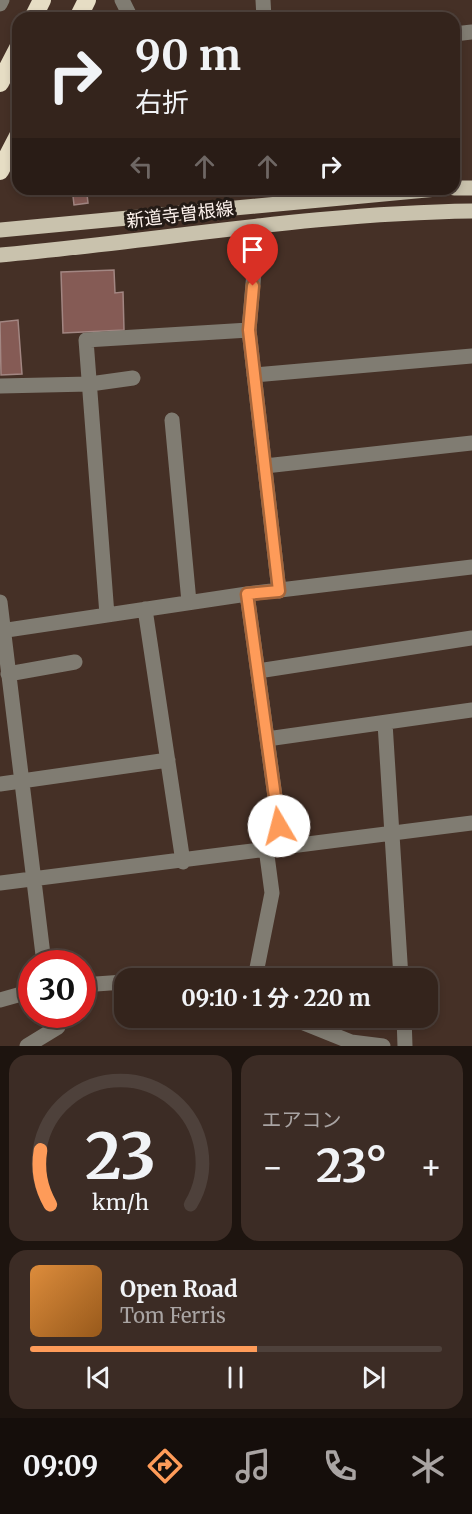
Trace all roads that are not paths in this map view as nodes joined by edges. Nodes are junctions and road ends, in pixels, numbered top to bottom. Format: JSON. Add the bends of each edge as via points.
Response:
{"nodes":[{"id":1,"x":2,"y":0,"type":"edge"},
{"id":2,"x":0,"y":4,"type":"edge"},
{"id":3,"x":12,"y":60,"type":"edge"},
{"id":4,"x":0,"y":83,"type":"edge"},
{"id":5,"x":12,"y":148,"type":"edge"},
{"id":6,"x":0,"y":171,"type":"edge"},
{"id":7,"x":372,"y":195,"type":"edge"},
{"id":8,"x":472,"y":211,"type":"edge"},
{"id":9,"x":258,"y":226,"type":"junction"},
{"id":10,"x":0,"y":230,"type":"edge"},
{"id":11,"x":0,"y":255,"type":"edge"},
{"id":12,"x":249,"y":330,"type":"junction"},
{"id":13,"x":472,"y":356,"type":"edge"},
{"id":14,"x":254,"y":375,"type":"junction"},
{"id":15,"x":133,"y":378,"type":"dead end"},
{"id":16,"x":90,"y":384,"type":"junction"},
{"id":17,"x":0,"y":386,"type":"edge"},
{"id":18,"x":172,"y":420,"type":"dead end"},
{"id":19,"x":472,"y":443,"type":"edge"},
{"id":20,"x":265,"y":466,"type":"junction"},
{"id":21,"x":472,"y":567,"type":"edge"},
{"id":22,"x":279,"y":591,"type":"junction"},
{"id":23,"x":247,"y":594,"type":"junction"},
{"id":24,"x":0,"y":602,"type":"edge"},
{"id":25,"x":189,"y":602,"type":"junction"},
{"id":26,"x":145,"y":609,"type":"junction"},
{"id":27,"x":107,"y":615,"type":"junction"},
{"id":28,"x":2,"y":631,"type":"edge"},
{"id":29,"x":472,"y":638,"type":"edge"},
{"id":30,"x":75,"y":662,"type":"dead end"},
{"id":31,"x":258,"y":671,"type":"junction"},
{"id":32,"x":8,"y":674,"type":"junction"},
{"id":33,"x":472,"y":710,"type":"edge"},
{"id":34,"x":385,"y":723,"type":"junction"},
{"id":35,"x":267,"y":739,"type":"junction"},
{"id":36,"x":168,"y":760,"type":"junction"},
{"id":37,"x":20,"y":782,"type":"junction"},
{"id":38,"x":0,"y":784,"type":"edge"},
{"id":39,"x":472,"y":823,"type":"edge"},
{"id":40,"x":393,"y":833,"type":"junction"},
{"id":41,"x":274,"y":848,"type":"junction"},
{"id":42,"x":183,"y":862,"type":"junction"},
{"id":43,"x":33,"y":879,"type":"junction"},
{"id":44,"x":0,"y":883,"type":"edge"},
{"id":45,"x":42,"y":950,"type":"edge"},
{"id":46,"x":257,"y":968,"type":"edge"},
{"id":47,"x":400,"y":968,"type":"edge"},
{"id":48,"x":114,"y":983,"type":"edge"},
{"id":49,"x":96,"y":984,"type":"edge"},
{"id":50,"x":18,"y":995,"type":"edge"},
{"id":51,"x":0,"y":1000,"type":"edge"},
{"id":52,"x":56,"y":1028,"type":"edge"},
{"id":53,"x":317,"y":1028,"type":"edge"},
{"id":54,"x":404,"y":1028,"type":"edge"},
{"id":55,"x":27,"y":1046,"type":"edge"},
{"id":56,"x":382,"y":1046,"type":"edge"},
{"id":57,"x":405,"y":1046,"type":"edge"}],
"edges":[{"from":1,"to":2,"type":"street"},
{"from":3,"to":4,"type":"highway"},
{"from":5,"to":6,"type":"highway"},
{"from":7,"to":10,"type":"main road","name":"新道寺曽根線"},
{"from":8,"to":9,"type":"main road","name":"新道寺曽根線"},
{"from":9,"to":11,"type":"main road","name":"新道寺曽根線"},
{"from":9,"to":12,"type":"street"},
{"from":12,"to":14,"type":"street"},
{"from":12,"to":16,"type":"street","via":[[86,340]]},
{"from":13,"to":14,"type":"street"},
{"from":14,"to":20,"type":"street"},
{"from":15,"to":16,"type":"street"},
{"from":16,"to":17,"type":"street"},
{"from":16,"to":27,"type":"street"},
{"from":18,"to":25,"type":"street"},
{"from":19,"to":20,"type":"street"},
{"from":20,"to":22,"type":"street"},
{"from":21,"to":22,"type":"street"},
{"from":22,"to":23,"type":"street"},
{"from":23,"to":25,"type":"street"},
{"from":23,"to":31,"type":"street"},
{"from":24,"to":28,"type":"street"},
{"from":25,"to":26,"type":"street"},
{"from":26,"to":27,"type":"street"},
{"from":26,"to":36,"type":"street"},
{"from":27,"to":28,"type":"street"},
{"from":28,"to":32,"type":"street"},
{"from":29,"to":31,"type":"street"},
{"from":30,"to":32,"type":"street"},
{"from":31,"to":35,"type":"street"},
{"from":32,"to":37,"type":"street"},
{"from":33,"to":34,"type":"street"},
{"from":34,"to":35,"type":"street"},
{"from":34,"to":40,"type":"street"},
{"from":35,"to":41,"type":"street"},
{"from":36,"to":37,"type":"street"},
{"from":36,"to":42,"type":"street"},
{"from":37,"to":38,"type":"street"},
{"from":37,"to":43,"type":"street"},
{"from":39,"to":40,"type":"street"},
{"from":40,"to":41,"type":"street"},
{"from":40,"to":47,"type":"street"},
{"from":41,"to":42,"type":"street"},
{"from":41,"to":46,"type":"street","via":[[272,893]]},
{"from":42,"to":43,"type":"street"},
{"from":43,"to":44,"type":"street"},
{"from":43,"to":45,"type":"street"},
{"from":48,"to":49,"type":"street"},
{"from":50,"to":51,"type":"street"},
{"from":52,"to":55,"type":"street"},
{"from":53,"to":56,"type":"street","via":[[351,1041]]},
{"from":54,"to":57,"type":"street"}]}
